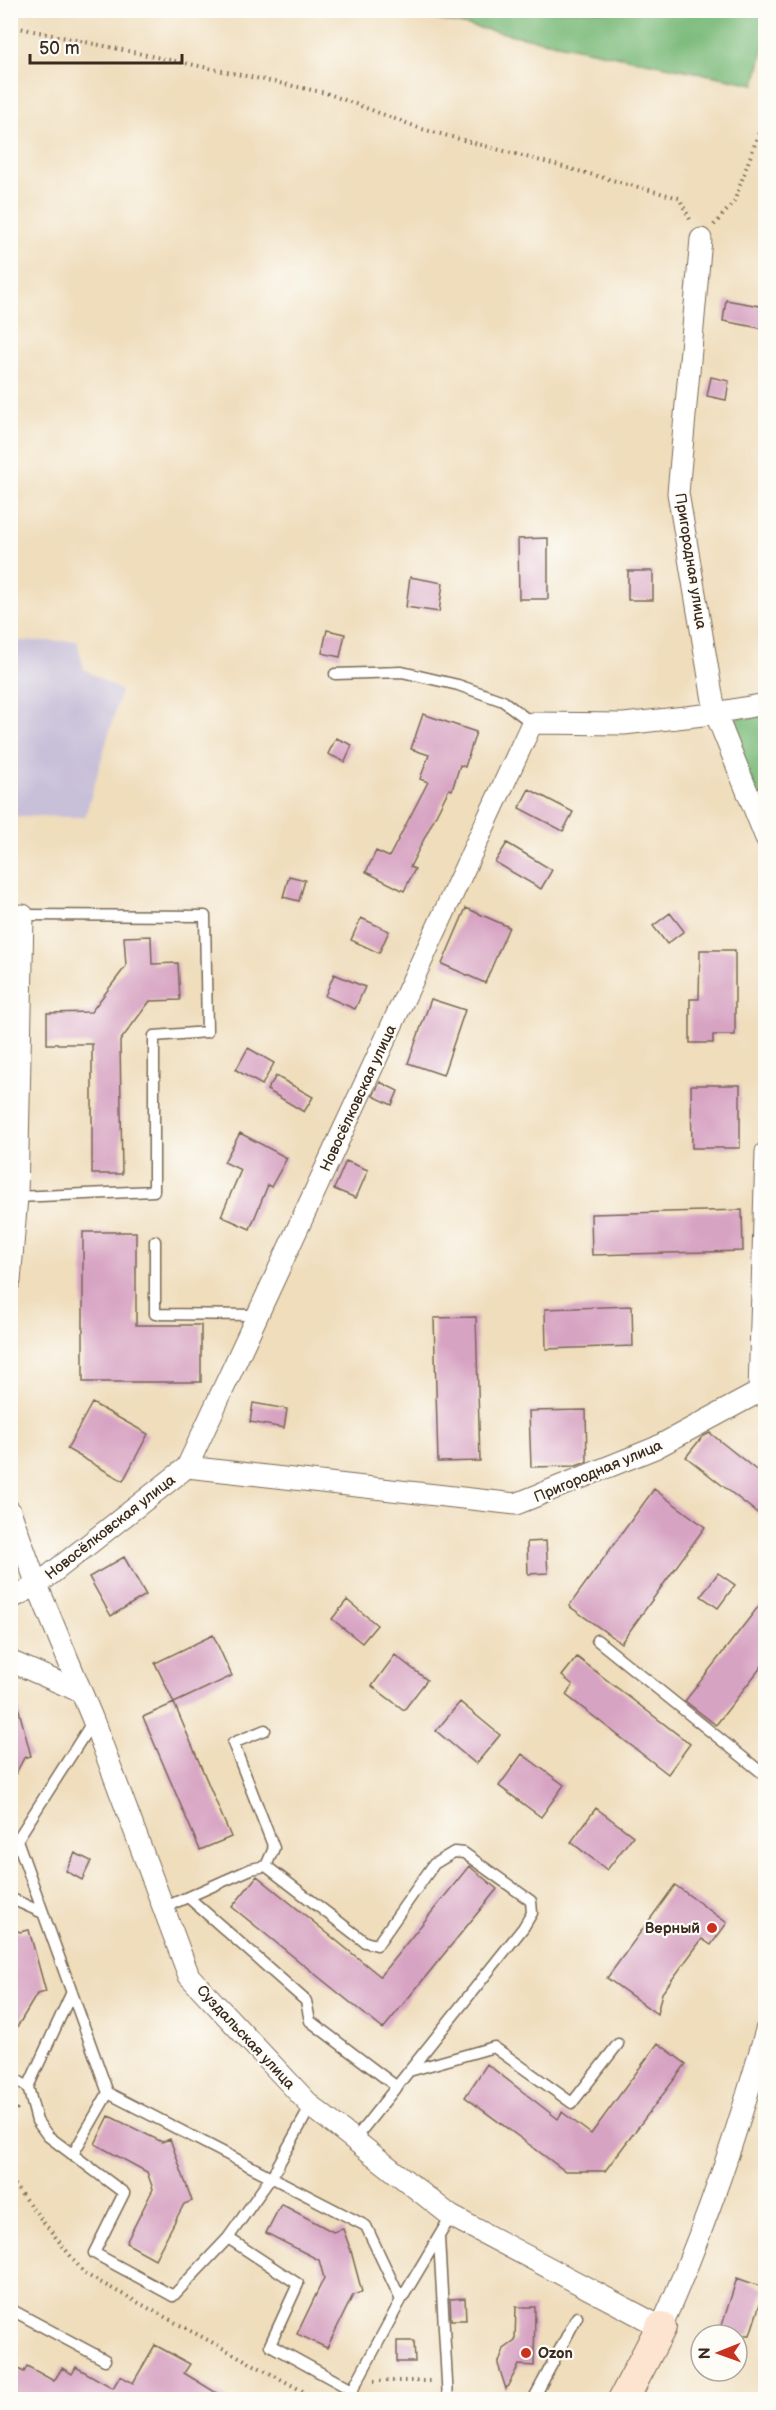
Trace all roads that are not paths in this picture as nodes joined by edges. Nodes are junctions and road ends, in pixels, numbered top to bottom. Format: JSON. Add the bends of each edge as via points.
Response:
{"nodes":[{"id":1,"x":701,"y":239,"type":"road end"},
{"id":2,"x":335,"y":674,"type":"dead end"},
{"id":3,"x":765,"y":704,"type":"edge"},
{"id":4,"x":715,"y":712,"type":"junction"},
{"id":5,"x":532,"y":723,"type":"junction"},
{"id":6,"x":765,"y":838,"type":"edge"},
{"id":7,"x":17,"y":915,"type":"edge"},
{"id":8,"x":765,"y":1164,"type":"edge"},
{"id":9,"x":16,"y":1197,"type":"junction"},
{"id":10,"x":155,"y":1241,"type":"dead end"},
{"id":11,"x":10,"y":1281,"type":"edge"},
{"id":12,"x":257,"y":1315,"type":"junction"},
{"id":13,"x":762,"y":1393,"type":"edge"},
{"id":14,"x":188,"y":1467,"type":"junction"},
{"id":15,"x":10,"y":1510,"type":"edge"},
{"id":16,"x":36,"y":1585,"type":"junction"},
{"id":17,"x":10,"y":1599,"type":"edge"},
{"id":18,"x":597,"y":1640,"type":"dead end"},
{"id":19,"x":10,"y":1661,"type":"edge"},
{"id":20,"x":81,"y":1692,"type":"junction"},
{"id":21,"x":93,"y":1720,"type":"junction"},
{"id":22,"x":265,"y":1730,"type":"dead end"},
{"id":23,"x":765,"y":1776,"type":"edge"},
{"id":24,"x":14,"y":1838,"type":"edge"},
{"id":25,"x":266,"y":1866,"type":"junction"},
{"id":26,"x":188,"y":1897,"type":"junction"},
{"id":27,"x":10,"y":1898,"type":"edge"},
{"id":28,"x":163,"y":1908,"type":"junction"},
{"id":29,"x":43,"y":1913,"type":"junction"},
{"id":30,"x":71,"y":1994,"type":"junction"},
{"id":31,"x":765,"y":2030,"type":"edge"},
{"id":32,"x":618,"y":2044,"type":"dead end"},
{"id":33,"x":409,"y":2071,"type":"junction"},
{"id":34,"x":10,"y":2076,"type":"edge"},
{"id":35,"x":28,"y":2087,"type":"junction"},
{"id":36,"x":397,"y":2087,"type":"junction"},
{"id":37,"x":108,"y":2093,"type":"junction"},
{"id":38,"x":311,"y":2106,"type":"junction"},
{"id":39,"x":354,"y":2140,"type":"junction"},
{"id":40,"x":72,"y":2154,"type":"junction"},
{"id":41,"x":272,"y":2176,"type":"junction"},
{"id":42,"x":451,"y":2216,"type":"junction"},
{"id":43,"x":439,"y":2237,"type":"junction"},
{"id":44,"x":228,"y":2238,"type":"junction"},
{"id":45,"x":401,"y":2300,"type":"junction"},
{"id":46,"x":10,"y":2309,"type":"edge"},
{"id":47,"x":577,"y":2317,"type":"dead end"},
{"id":48,"x":661,"y":2327,"type":"junction"},
{"id":49,"x":105,"y":2360,"type":"dead end"},
{"id":50,"x":352,"y":2390,"type":"edge"},
{"id":51,"x":448,"y":2400,"type":"edge"},
{"id":52,"x":533,"y":2400,"type":"edge"},
{"id":53,"x":623,"y":2400,"type":"edge"}],
"edges":[{"from":1,"to":4,"type":"street","name":"Пригородная улица","via":[[678,493]]},
{"from":2,"to":5,"type":"lane","via":[[402,672],[458,685],[503,701]]},
{"from":3,"to":4,"type":"street"},
{"from":4,"to":5,"type":"street","via":[[624,724]]},
{"from":4,"to":6,"type":"street","name":"Пригородная улица"},
{"from":5,"to":12,"type":"street","name":"Новосёлковская улица"},
{"from":7,"to":9,"type":"street"},
{"from":7,"to":9,"type":"lane","via":[[205,916],[207,1032],[153,1036],[154,1191]]},
{"from":8,"to":13,"type":"street","name":"Пригородная улица"},
{"from":9,"to":11,"type":"street"},
{"from":10,"to":12,"type":"lane","via":[[155,1314]]},
{"from":12,"to":14,"type":"street","name":"Новосёлковская улица"},
{"from":13,"to":14,"type":"street","name":"Пригородная улица","via":[[656,1448],[516,1504]]},
{"from":14,"to":16,"type":"street","name":"Новосёлковская улица"},
{"from":15,"to":16,"type":"street","name":"Суздальская улица"},
{"from":16,"to":17,"type":"street","name":"Новосёлковская улица"},
{"from":16,"to":20,"type":"street","name":"Суздальская улица"},
{"from":18,"to":23,"type":"lane"},
{"from":19,"to":20,"type":"street"},
{"from":20,"to":21,"type":"street","name":"Суздальская улица"},
{"from":21,"to":24,"type":"lane"},
{"from":21,"to":28,"type":"street","name":"Суздальская улица"},
{"from":22,"to":25,"type":"lane","via":[[232,1743],[274,1848]]},
{"from":24,"to":29,"type":"lane"},
{"from":25,"to":26,"type":"lane"},
{"from":25,"to":33,"type":"lane","via":[[370,1945],[377,1944],[434,1863],[454,1852],[464,1853],[531,1901],[532,1913],[523,1928]]},
{"from":26,"to":28,"type":"lane"},
{"from":26,"to":36,"type":"lane","via":[[306,2001],[310,2021]]},
{"from":27,"to":29,"type":"lane"},
{"from":28,"to":38,"type":"street","name":"Суздальская улица","via":[[189,1976]]},
{"from":29,"to":30,"type":"lane"},
{"from":30,"to":35,"type":"lane"},
{"from":30,"to":37,"type":"lane"},
{"from":31,"to":48,"type":"street","via":[[752,2083],[690,2263]]},
{"from":32,"to":33,"type":"lane","via":[[572,2103],[494,2047]]},
{"from":33,"to":36,"type":"lane"},
{"from":34,"to":35,"type":"lane"},
{"from":35,"to":40,"type":"lane","via":[[37,2121],[48,2136]]},
{"from":36,"to":39,"type":"lane"},
{"from":37,"to":40,"type":"lane"},
{"from":37,"to":41,"type":"lane"},
{"from":38,"to":39,"type":"street","name":"Суздальская улица"},
{"from":38,"to":41,"type":"lane"},
{"from":39,"to":42,"type":"street","name":"Суздальская улица"},
{"from":40,"to":44,"type":"lane","via":[[124,2193],[94,2253],[174,2296]]},
{"from":41,"to":44,"type":"lane"},
{"from":41,"to":45,"type":"lane","via":[[366,2226]]},
{"from":42,"to":43,"type":"lane"},
{"from":42,"to":48,"type":"street","name":"Суздальская улица"},
{"from":43,"to":45,"type":"lane"},
{"from":43,"to":51,"type":"lane"},
{"from":44,"to":50,"type":"lane","via":[[298,2284],[270,2345]]},
{"from":45,"to":50,"type":"lane"},
{"from":46,"to":49,"type":"lane"},
{"from":47,"to":52,"type":"lane"},
{"from":48,"to":53,"type":"street"}]}
